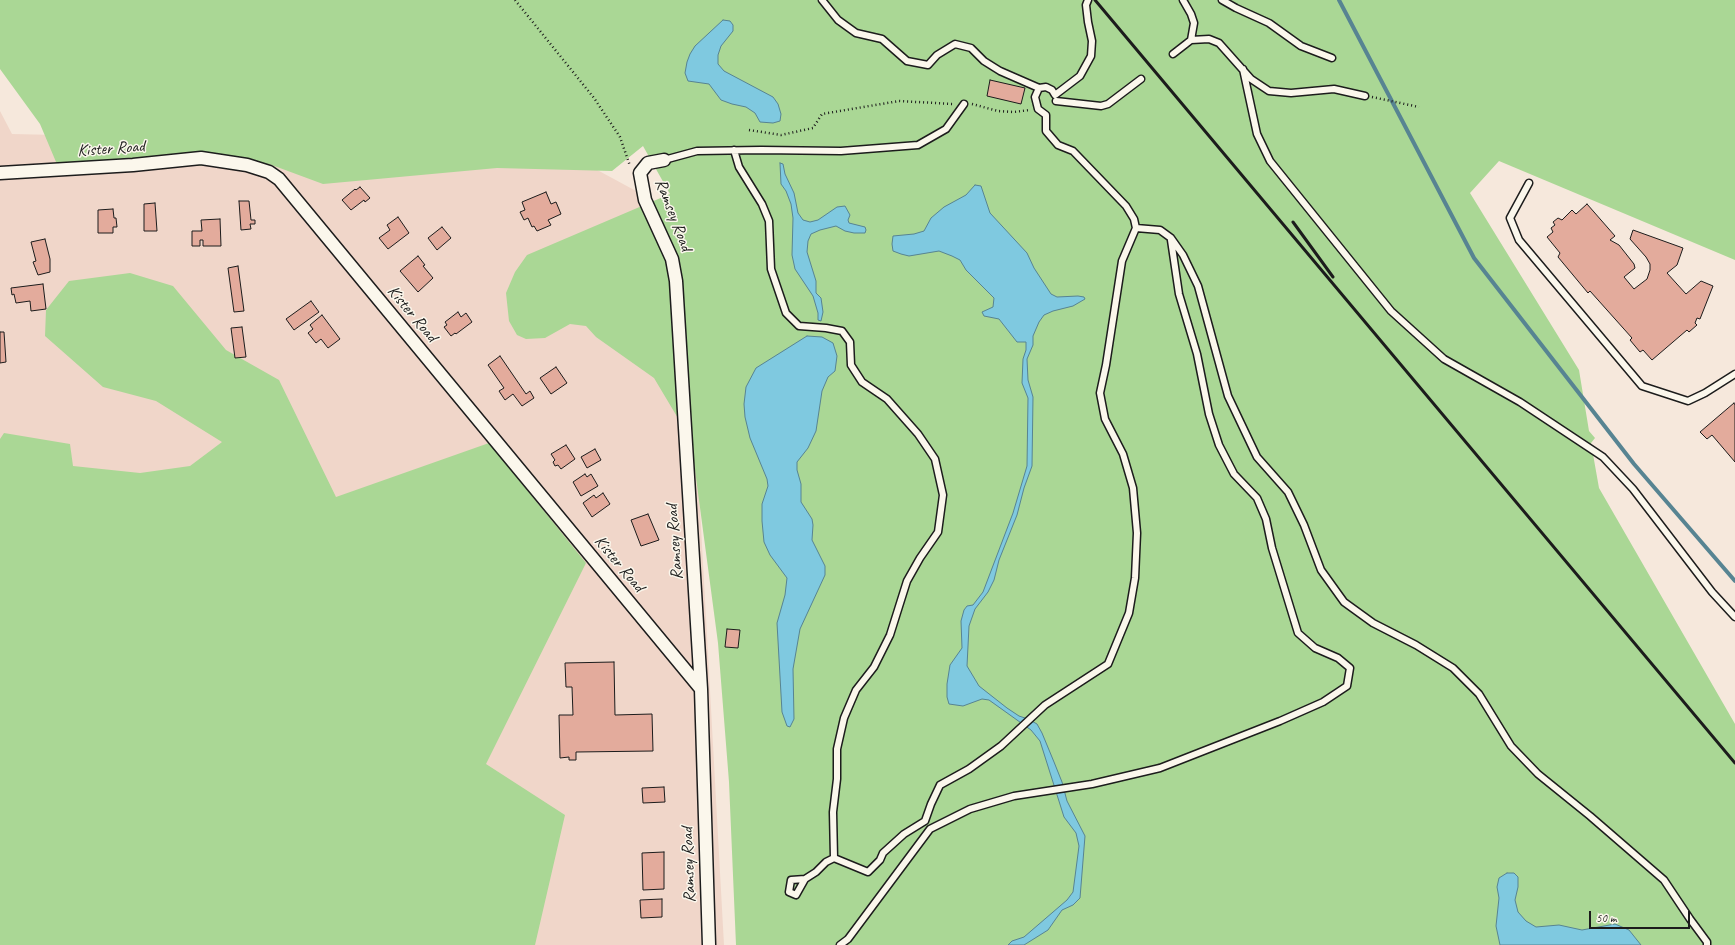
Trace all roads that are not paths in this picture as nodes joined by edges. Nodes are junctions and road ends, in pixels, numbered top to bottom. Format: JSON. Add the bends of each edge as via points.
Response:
{"nodes":[{"id":1,"x":822,"y":0,"type":"edge"},
{"id":2,"x":1088,"y":0,"type":"edge"},
{"id":3,"x":1183,"y":0,"type":"edge"},
{"id":4,"x":1222,"y":0,"type":"edge"},
{"id":5,"x":1191,"y":40,"type":"junction"},
{"id":6,"x":1173,"y":54,"type":"dead end"},
{"id":7,"x":1332,"y":58,"type":"dead end"},
{"id":8,"x":1243,"y":70,"type":"junction"},
{"id":9,"x":1141,"y":80,"type":"dead end"},
{"id":10,"x":1039,"y":88,"type":"junction"},
{"id":11,"x":1365,"y":96,"type":"road end"},
{"id":12,"x":1056,"y":101,"type":"dead end"},
{"id":13,"x":964,"y":104,"type":"road end"},
{"id":14,"x":734,"y":150,"type":"junction"},
{"id":15,"x":664,"y":160,"type":"joint"},
{"id":16,"x":0,"y":173,"type":"edge"},
{"id":17,"x":1529,"y":183,"type":"dead end"},
{"id":18,"x":1136,"y":228,"type":"junction"},
{"id":19,"x":1171,"y":238,"type":"junction"},
{"id":20,"x":1735,"y":374,"type":"edge"},
{"id":21,"x":1735,"y":617,"type":"edge"},
{"id":22,"x":701,"y":689,"type":"junction"},
{"id":23,"x":834,"y":858,"type":"junction"},
{"id":24,"x":805,"y":879,"type":"dead end"},
{"id":25,"x":709,"y":945,"type":"edge"},
{"id":26,"x":840,"y":945,"type":"edge"},
{"id":27,"x":1706,"y":945,"type":"edge"}],
"edges":[{"from":1,"to":10,"type":"lane","via":[[838,20],[856,32],[882,39],[907,61],[928,65],[937,55],[955,44],[971,48],[984,61],[1000,71]]},
{"from":2,"to":10,"type":"lane","via":[[1086,5],[1092,41],[1091,56],[1080,76],[1055,95],[1046,87]]},
{"from":3,"to":5,"type":"lane","via":[[1194,23]]},
{"from":4,"to":7,"type":"lane","via":[[1269,23],[1301,46]]},
{"from":5,"to":6,"type":"lane"},
{"from":5,"to":8,"type":"lane","via":[[1209,39],[1219,43]]},
{"from":8,"to":11,"type":"lane","via":[[1251,79],[1270,91],[1291,93],[1334,89]]},
{"from":8,"to":21,"type":"lane","via":[[1257,134],[1270,161],[1391,311],[1444,360],[1520,402],[1603,457],[1633,489],[1712,592]]},
{"from":9,"to":12,"type":"lane","via":[[1108,104],[1101,106]]},
{"from":10,"to":18,"type":"lane","via":[[1035,97],[1038,109],[1046,115],[1046,131],[1058,145],[1073,151],[1126,206]]},
{"from":13,"to":14,"type":"lane","via":[[946,129],[918,145],[841,151]]},
{"from":14,"to":15,"type":"lane","via":[[697,151]]},
{"from":14,"to":23,"type":"lane","via":[[739,166],[769,221],[771,270],[786,313],[799,326],[842,331],[850,342],[851,365],[862,382],[887,399],[918,434],[935,459],[943,495],[938,532],[907,581],[890,635],[874,667],[856,690],[844,718],[837,749],[833,812]]},
{"from":15,"to":22,"type":"street","name":"Ramsey Road","via":[[648,163],[640,173],[645,200],[672,259],[676,281]]},
{"from":16,"to":22,"type":"street","name":"Kister Road","via":[[201,158],[247,165],[270,172],[279,179]]},
{"from":17,"to":20,"type":"lane","via":[[1510,218],[1518,240],[1642,386],[1688,401]]},
{"from":18,"to":19,"type":"lane","via":[[1160,230]]},
{"from":18,"to":23,"type":"lane","via":[[1122,261],[1100,393],[1105,419],[1124,454],[1133,488],[1137,533],[1135,578],[1129,613],[1108,664],[1045,705],[1001,746],[940,786],[925,821],[904,834],[883,853],[868,872]]},
{"from":19,"to":26,"type":"lane","via":[[1179,294],[1197,354],[1209,414],[1219,445],[1234,474],[1257,498],[1266,519],[1272,548],[1298,633],[1315,648],[1338,658],[1350,668],[1347,686],[1323,702],[1280,721],[1160,768],[1092,784],[1014,796],[970,809],[930,829],[848,939]]},
{"from":19,"to":27,"type":"lane","via":[[1184,255],[1198,286],[1228,396],[1257,457],[1288,492],[1304,524],[1320,570],[1344,602],[1373,623],[1453,668],[1479,694],[1511,746],[1538,774],[1602,825],[1664,880],[1707,942]]},
{"from":22,"to":25,"type":"street","name":"Ramsey Road"},
{"from":23,"to":24,"type":"lane"}]}
